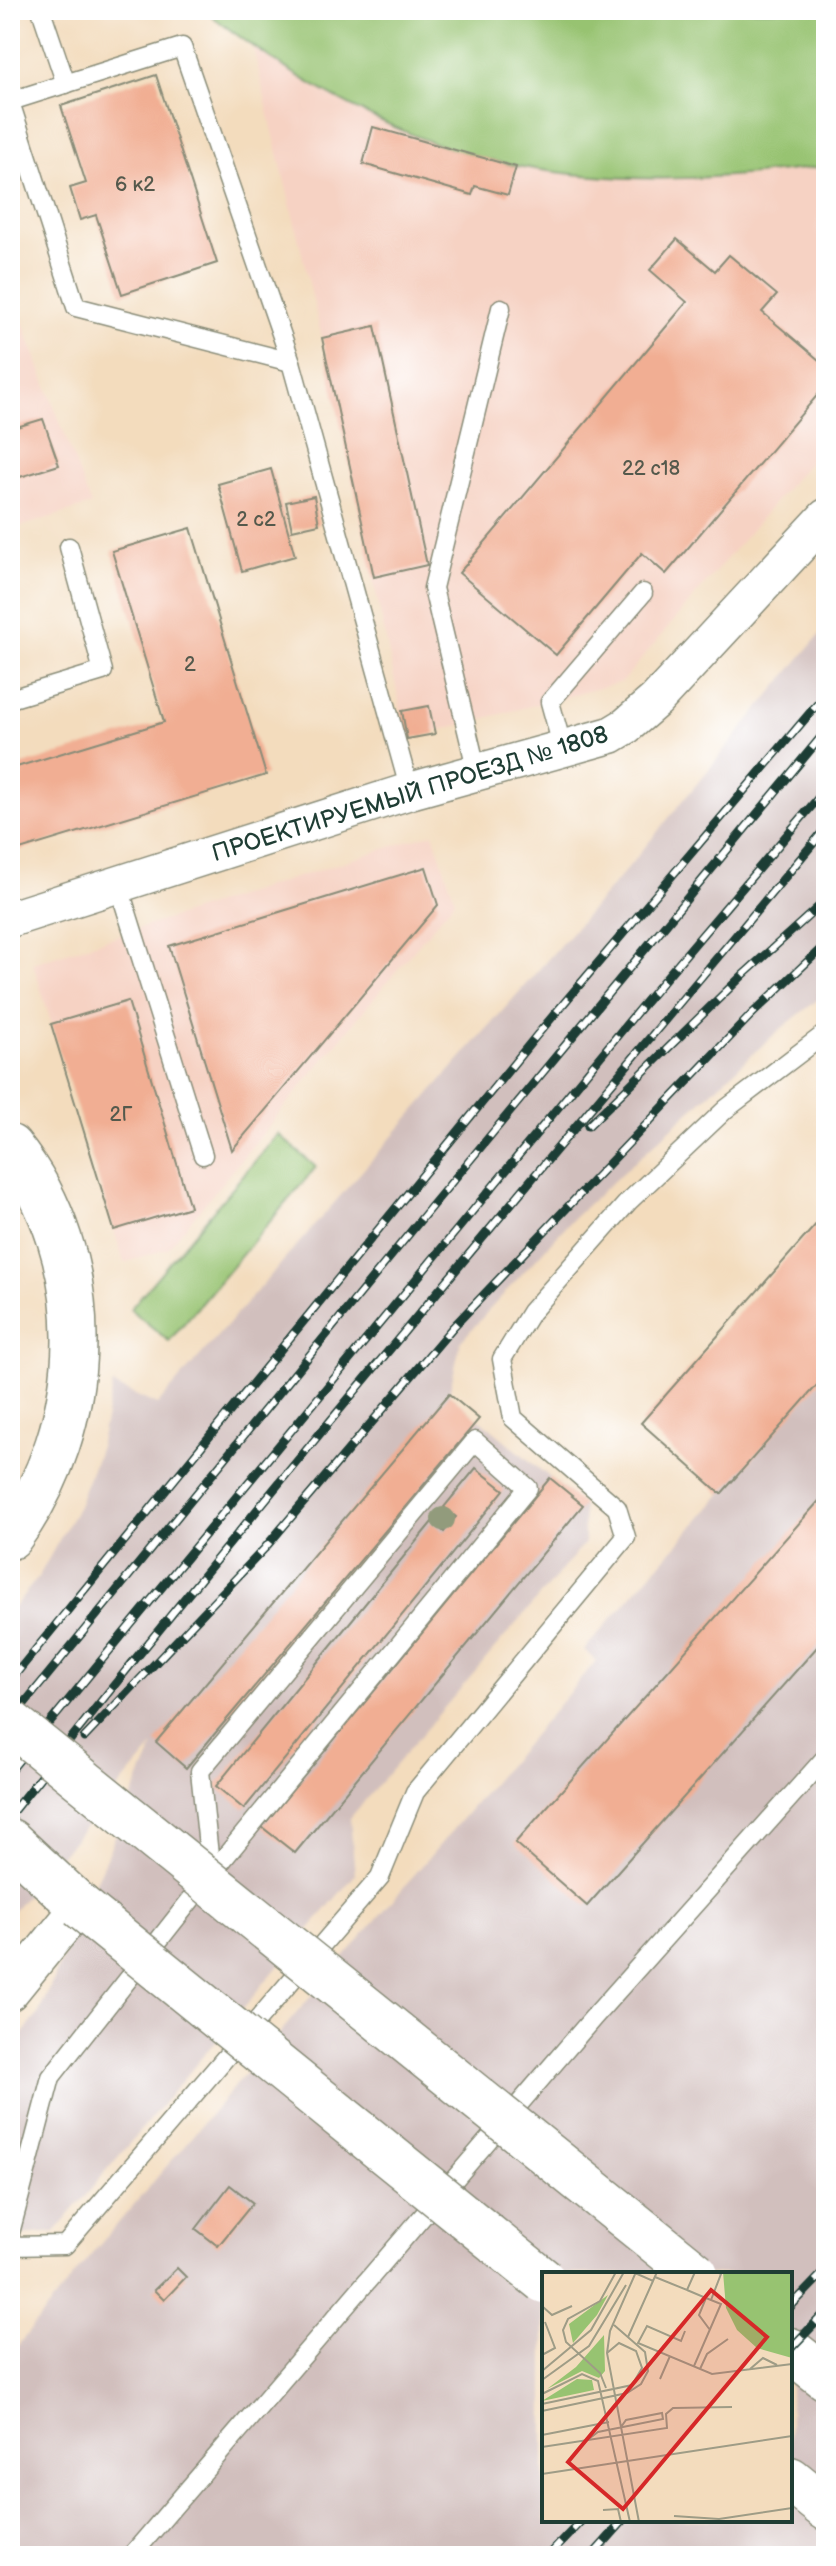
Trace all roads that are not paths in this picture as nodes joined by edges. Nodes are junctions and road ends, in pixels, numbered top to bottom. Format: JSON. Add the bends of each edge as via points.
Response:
{"nodes":[{"id":1,"x":41,"y":10,"type":"edge"},
{"id":2,"x":66,"y":84,"type":"junction"},
{"id":3,"x":10,"y":102,"type":"edge"},
{"id":4,"x":501,"y":308,"type":"dead end"},
{"id":5,"x":291,"y":362,"type":"junction"},
{"id":6,"x":826,"y":517,"type":"edge"},
{"id":7,"x":69,"y":547,"type":"dead end"},
{"id":8,"x":643,"y":593,"type":"dead end"},
{"id":9,"x":10,"y":699,"type":"edge"},
{"id":10,"x":563,"y":749,"type":"junction"},
{"id":11,"x":477,"y":772,"type":"junction"},
{"id":12,"x":410,"y":791,"type":"junction"},
{"id":13,"x":118,"y":884,"type":"junction"},
{"id":14,"x":10,"y":919,"type":"edge"},
{"id":15,"x":826,"y":1033,"type":"edge"},
{"id":16,"x":10,"y":1147,"type":"edge"},
{"id":17,"x":203,"y":1155,"type":"dead end"},
{"id":18,"x":10,"y":1537,"type":"edge"},
{"id":19,"x":10,"y":1722,"type":"edge"},
{"id":20,"x":826,"y":1757,"type":"edge"},
{"id":21,"x":10,"y":1841,"type":"edge"},
{"id":22,"x":10,"y":1852,"type":"edge"},
{"id":23,"x":211,"y":1874,"type":"junction"},
{"id":24,"x":80,"y":1906,"type":"junction"},
{"id":25,"x":10,"y":1992,"type":"edge"},
{"id":26,"x":10,"y":2233,"type":"edge"},
{"id":27,"x":10,"y":2246,"type":"edge"},
{"id":28,"x":694,"y":2272,"type":"edge"},
{"id":29,"x":542,"y":2279,"type":"edge"},
{"id":30,"x":792,"y":2352,"type":"edge"},
{"id":31,"x":826,"y":2378,"type":"edge"},
{"id":32,"x":792,"y":2481,"type":"edge"},
{"id":33,"x":826,"y":2508,"type":"edge"},
{"id":34,"x":131,"y":2556,"type":"edge"}],
"edges":[{"from":1,"to":2,"type":"lane"},
{"from":2,"to":3,"type":"lane"},
{"from":2,"to":5,"type":"lane","via":[[182,47]]},
{"from":3,"to":5,"type":"lane","via":[[76,307]]},
{"from":4,"to":11,"type":"lane","via":[[433,588]]},
{"from":5,"to":12,"type":"lane"},
{"from":6,"to":10,"type":"street","name":"ПРОЕКТИРУЕМЫЙ ПРОЕЗД № 1808","via":[[641,714],[611,735]]},
{"from":7,"to":9,"type":"lane","via":[[103,671]]},
{"from":8,"to":10,"type":"lane","via":[[550,702]]},
{"from":10,"to":11,"type":"street","name":"ПРОЕКТИРУЕМЫЙ ПРОЕЗД № 1808"},
{"from":11,"to":12,"type":"street","name":"ПРОЕКТИРУЕМЫЙ ПРОЕЗД № 1808"},
{"from":12,"to":13,"type":"street","name":"ПРОЕКТИРУЕМЫЙ ПРОЕЗД № 1808"},
{"from":13,"to":14,"type":"street","name":"ПРОЕКТИРУЕМЫЙ ПРОЕЗД № 1808"},
{"from":13,"to":17,"type":"lane"},
{"from":15,"to":27,"type":"lane","via":[[726,1109],[628,1202],[531,1312],[502,1359],[513,1418],[617,1508],[626,1537],[415,1792],[380,1877],[65,2245]]},
{"from":16,"to":18,"type":"main road","via":[[33,1179],[55,1227],[72,1292],[75,1346],[69,1400],[51,1465]]},
{"from":19,"to":28,"type":"main road","bridge":true},
{"from":20,"to":34,"type":"lane","via":[[593,2018]]},
{"from":21,"to":24,"type":"main road"},
{"from":22,"to":24,"type":"main road"},
{"from":23,"to":23,"type":"lane","via":[[528,1488],[475,1441],[200,1771]]},
{"from":23,"to":26,"type":"lane","via":[[51,2077]]},
{"from":24,"to":25,"type":"street"},
{"from":24,"to":29,"type":"main road","bridge":true},
{"from":30,"to":31,"type":"main road"},
{"from":32,"to":33,"type":"main road"}]}
